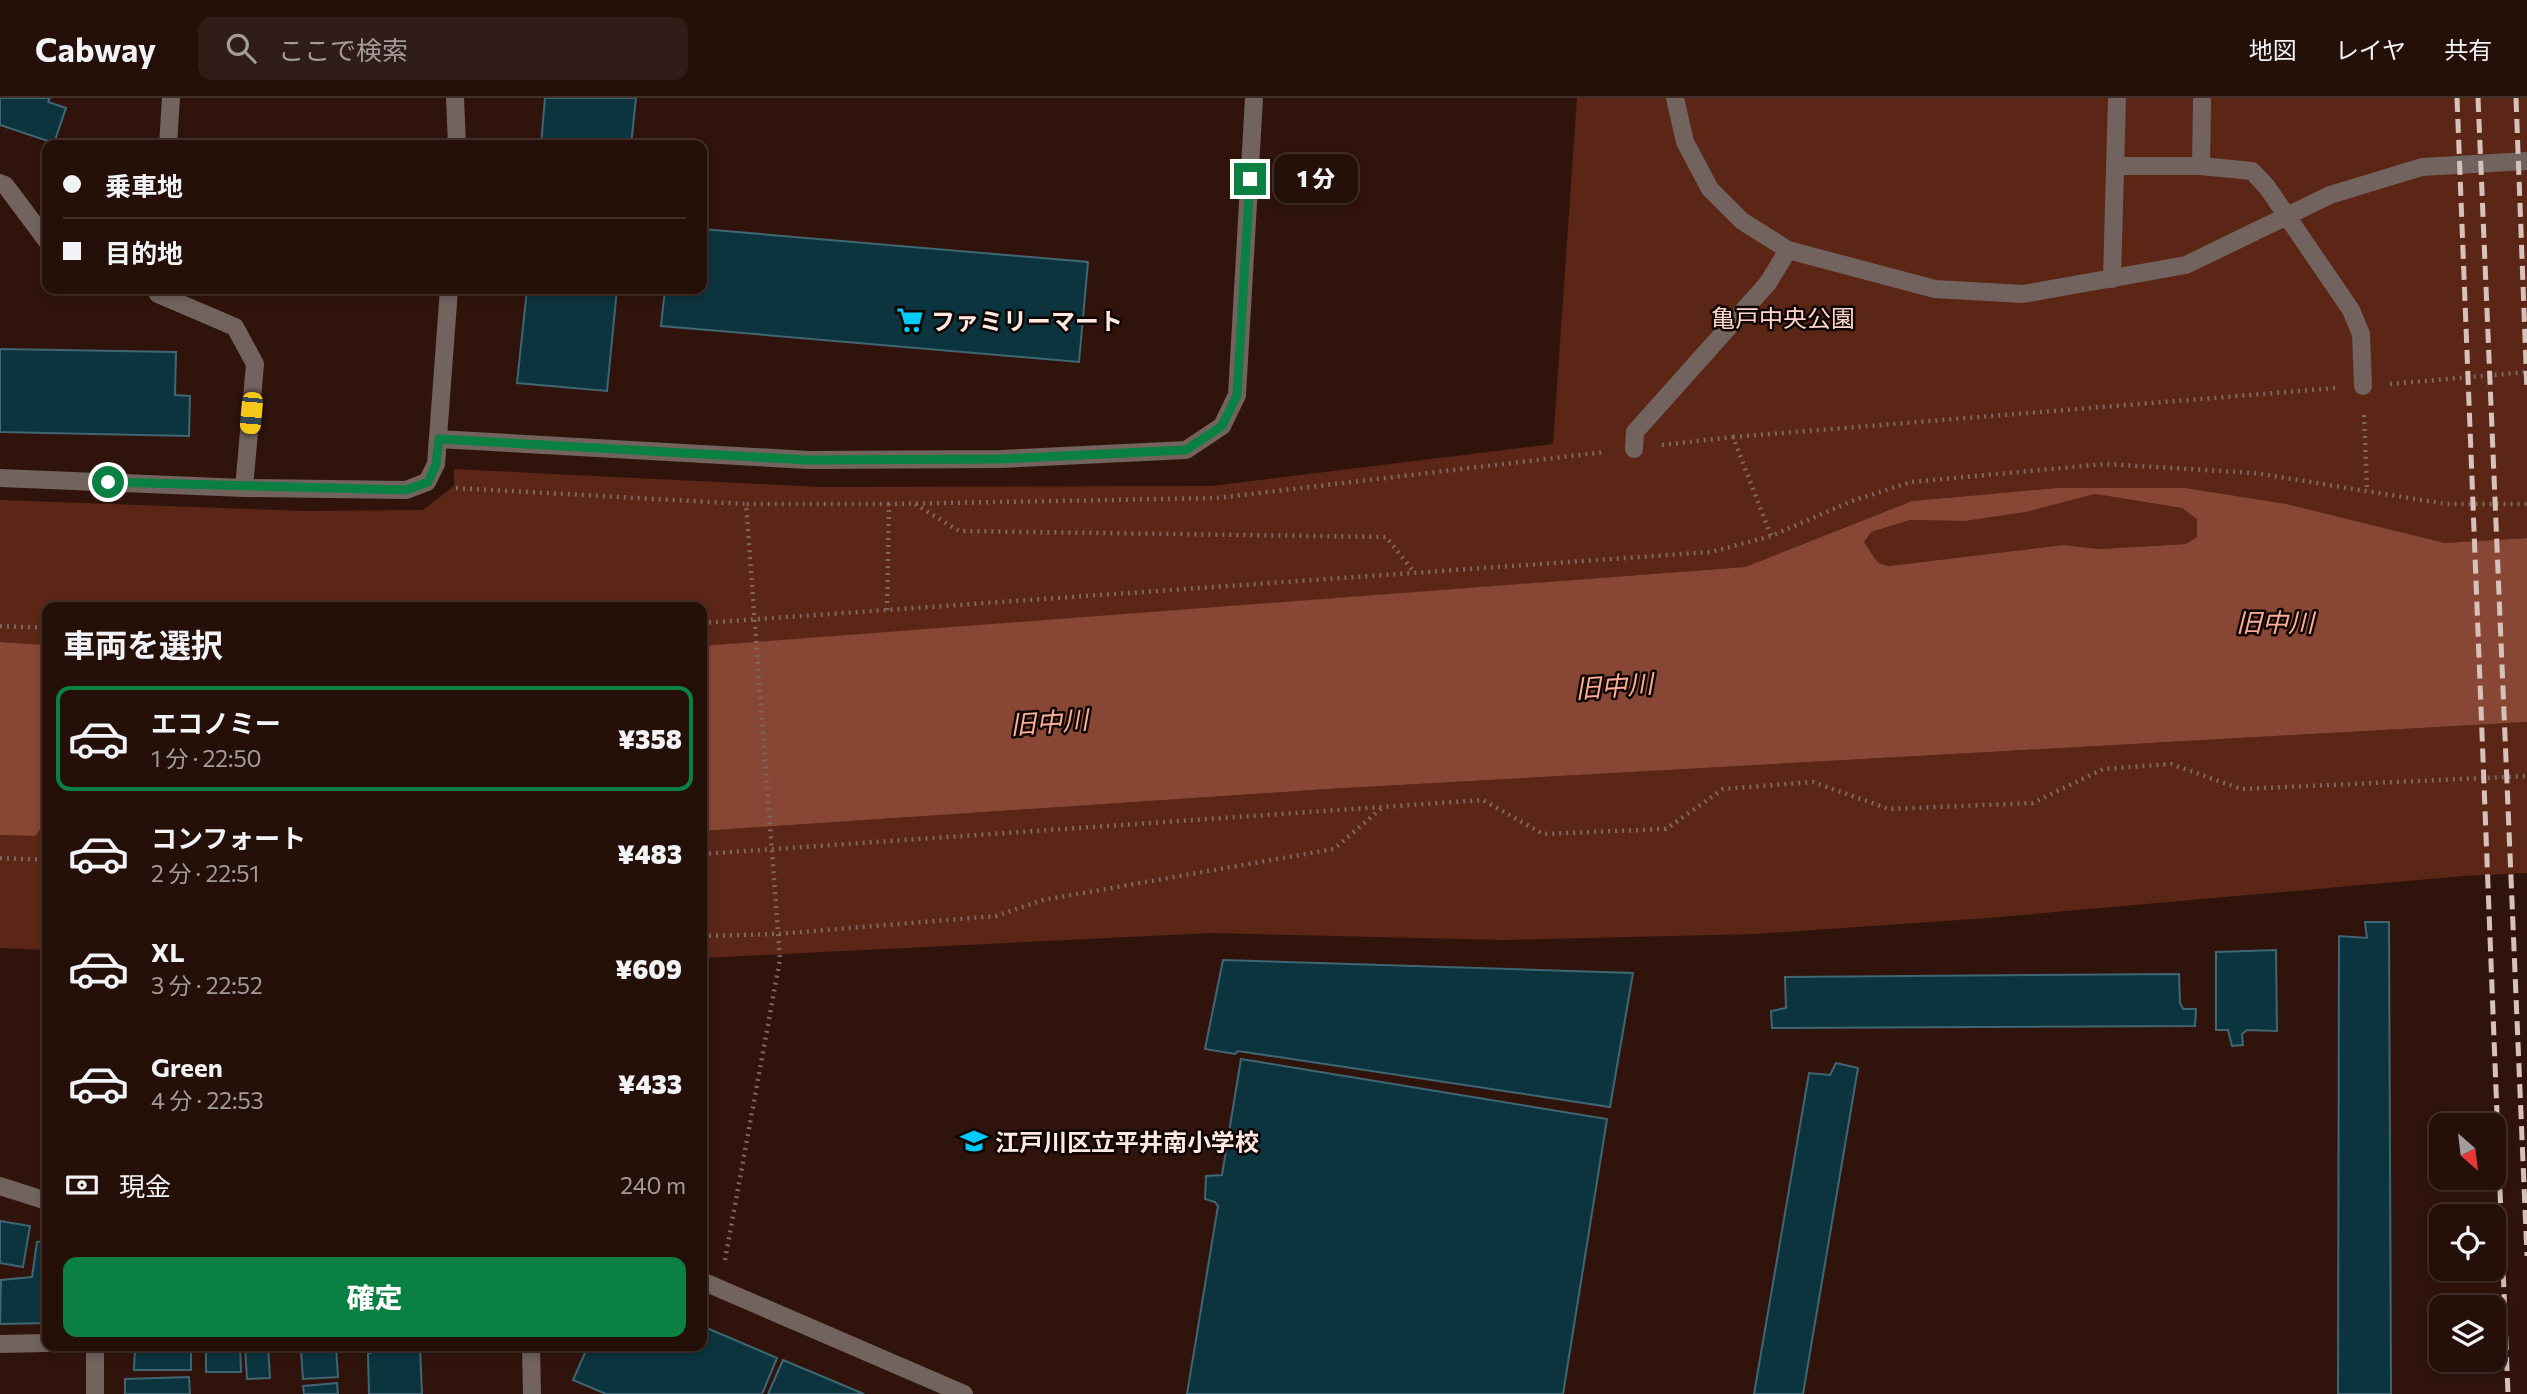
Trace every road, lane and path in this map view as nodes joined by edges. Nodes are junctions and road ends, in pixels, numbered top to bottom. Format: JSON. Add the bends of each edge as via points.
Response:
{"nodes":[{"id":1,"x":171,"y":98,"type":"edge"},
{"id":2,"x":454,"y":98,"type":"edge"},
{"id":3,"x":1254,"y":98,"type":"edge"},
{"id":4,"x":1675,"y":98,"type":"edge"},
{"id":5,"x":2117,"y":98,"type":"edge"},
{"id":6,"x":2202,"y":101,"type":"dead end"},
{"id":7,"x":168,"y":140,"type":"edge"},
{"id":8,"x":457,"y":140,"type":"edge"},
{"id":9,"x":2527,"y":161,"type":"edge"},
{"id":10,"x":2115,"y":166,"type":"junction"},
{"id":11,"x":2201,"y":166,"type":"junction"},
{"id":12,"x":0,"y":183,"type":"edge"},
{"id":13,"x":2285,"y":216,"type":"junction"},
{"id":14,"x":42,"y":234,"type":"edge"},
{"id":15,"x":1788,"y":250,"type":"junction"},
{"id":16,"x":2112,"y":279,"type":"junction"},
{"id":17,"x":160,"y":294,"type":"edge"},
{"id":18,"x":449,"y":294,"type":"edge"},
{"id":19,"x":2527,"y":372,"type":"edge"},
{"id":20,"x":2363,"y":386,"type":"junction"},
{"id":21,"x":1733,"y":437,"type":"junction"},
{"id":22,"x":439,"y":439,"type":"junction"},
{"id":23,"x":1634,"y":449,"type":"junction"},
{"id":24,"x":0,"y":478,"type":"edge"},
{"id":25,"x":428,"y":482,"type":"junction"},
{"id":26,"x":244,"y":488,"type":"junction"},
{"id":27,"x":2367,"y":489,"type":"junction"},
{"id":28,"x":915,"y":503,"type":"junction"},
{"id":29,"x":2527,"y":503,"type":"edge"},
{"id":30,"x":746,"y":504,"type":"junction"},
{"id":31,"x":889,"y":504,"type":"junction"},
{"id":32,"x":1771,"y":536,"type":"junction"},
{"id":33,"x":1414,"y":573,"type":"junction"},
{"id":34,"x":887,"y":610,"type":"junction"},
{"id":35,"x":707,"y":623,"type":"edge"},
{"id":36,"x":0,"y":626,"type":"edge"},
{"id":37,"x":42,"y":628,"type":"edge"},
{"id":38,"x":2527,"y":776,"type":"edge"},
{"id":39,"x":1383,"y":807,"type":"junction"},
{"id":40,"x":707,"y":854,"type":"edge"},
{"id":41,"x":0,"y":858,"type":"edge"},
{"id":42,"x":42,"y":860,"type":"edge"},
{"id":43,"x":777,"y":934,"type":"junction"},
{"id":44,"x":707,"y":936,"type":"edge"},
{"id":45,"x":0,"y":1186,"type":"edge"},
{"id":46,"x":42,"y":1199,"type":"edge"},
{"id":47,"x":707,"y":1282,"type":"edge"},
{"id":48,"x":720,"y":1288,"type":"junction"},
{"id":49,"x":42,"y":1343,"type":"edge"},
{"id":50,"x":0,"y":1344,"type":"edge"},
{"id":51,"x":95,"y":1351,"type":"edge"},
{"id":52,"x":531,"y":1351,"type":"edge"},
{"id":53,"x":95,"y":1394,"type":"edge"},
{"id":54,"x":532,"y":1394,"type":"edge"},
{"id":55,"x":964,"y":1394,"type":"edge"}],
"edges":[{"from":1,"to":7,"type":"street"},
{"from":2,"to":8,"type":"street"},
{"from":3,"to":22,"type":"street","via":[[1237,395],[1222,426],[1186,450],[1001,459],[808,460]]},
{"from":4,"to":15,"type":"street","via":[[1685,142],[1710,189],[1742,221]]},
{"from":5,"to":10,"type":"street"},
{"from":6,"to":11,"type":"street"},
{"from":9,"to":13,"type":"street","via":[[2422,167],[2330,195]]},
{"from":10,"to":11,"type":"street"},
{"from":10,"to":16,"type":"street"},
{"from":11,"to":13,"type":"street","via":[[2252,171]]},
{"from":12,"to":14,"type":"street"},
{"from":13,"to":16,"type":"street","via":[[2186,265]]},
{"from":13,"to":20,"type":"street","via":[[2351,310],[2361,334]]},
{"from":15,"to":16,"type":"street","via":[[1935,289],[2023,294]]},
{"from":15,"to":23,"type":"street","via":[[1768,283],[1635,432]]},
{"from":17,"to":26,"type":"street","via":[[235,327],[256,364]]},
{"from":18,"to":22,"type":"street"},
{"from":19,"to":20,"type":"path"},
{"from":20,"to":21,"type":"path"},
{"from":20,"to":27,"type":"path"},
{"from":21,"to":23,"type":"path"},
{"from":21,"to":32,"type":"path"},
{"from":22,"to":25,"type":"street"},
{"from":23,"to":28,"type":"path","via":[[1217,498]]},
{"from":24,"to":26,"type":"street"},
{"from":25,"to":26,"type":"street","via":[[406,490]]},
{"from":25,"to":30,"type":"path","via":[[464,489]]},
{"from":27,"to":29,"type":"path","via":[[2446,504]]},
{"from":27,"to":32,"type":"path","via":[[2255,473],[2105,464],[1911,482],[1852,501]]},
{"from":28,"to":31,"type":"path"},
{"from":28,"to":33,"type":"path","via":[[959,531],[1386,537]]},
{"from":30,"to":31,"type":"path"},
{"from":30,"to":43,"type":"path"},
{"from":31,"to":34,"type":"path"},
{"from":32,"to":33,"type":"path","via":[[1711,552]]},
{"from":33,"to":34,"type":"path"},
{"from":34,"to":35,"type":"path"},
{"from":36,"to":37,"type":"path"},
{"from":38,"to":39,"type":"path","via":[[2241,789],[2171,764],[2103,769],[2034,803],[1889,809],[1813,782],[1723,789],[1666,829],[1544,834],[1483,800]]},
{"from":39,"to":40,"type":"path"},
{"from":39,"to":43,"type":"path","via":[[1334,849],[1043,900],[996,916]]},
{"from":41,"to":42,"type":"path"},
{"from":43,"to":44,"type":"path"},
{"from":43,"to":48,"type":"path","via":[[780,959]]},
{"from":45,"to":46,"type":"street"},
{"from":47,"to":48,"type":"street"},
{"from":48,"to":55,"type":"street"},
{"from":49,"to":50,"type":"street"},
{"from":51,"to":53,"type":"street"},
{"from":52,"to":54,"type":"street"}]}
